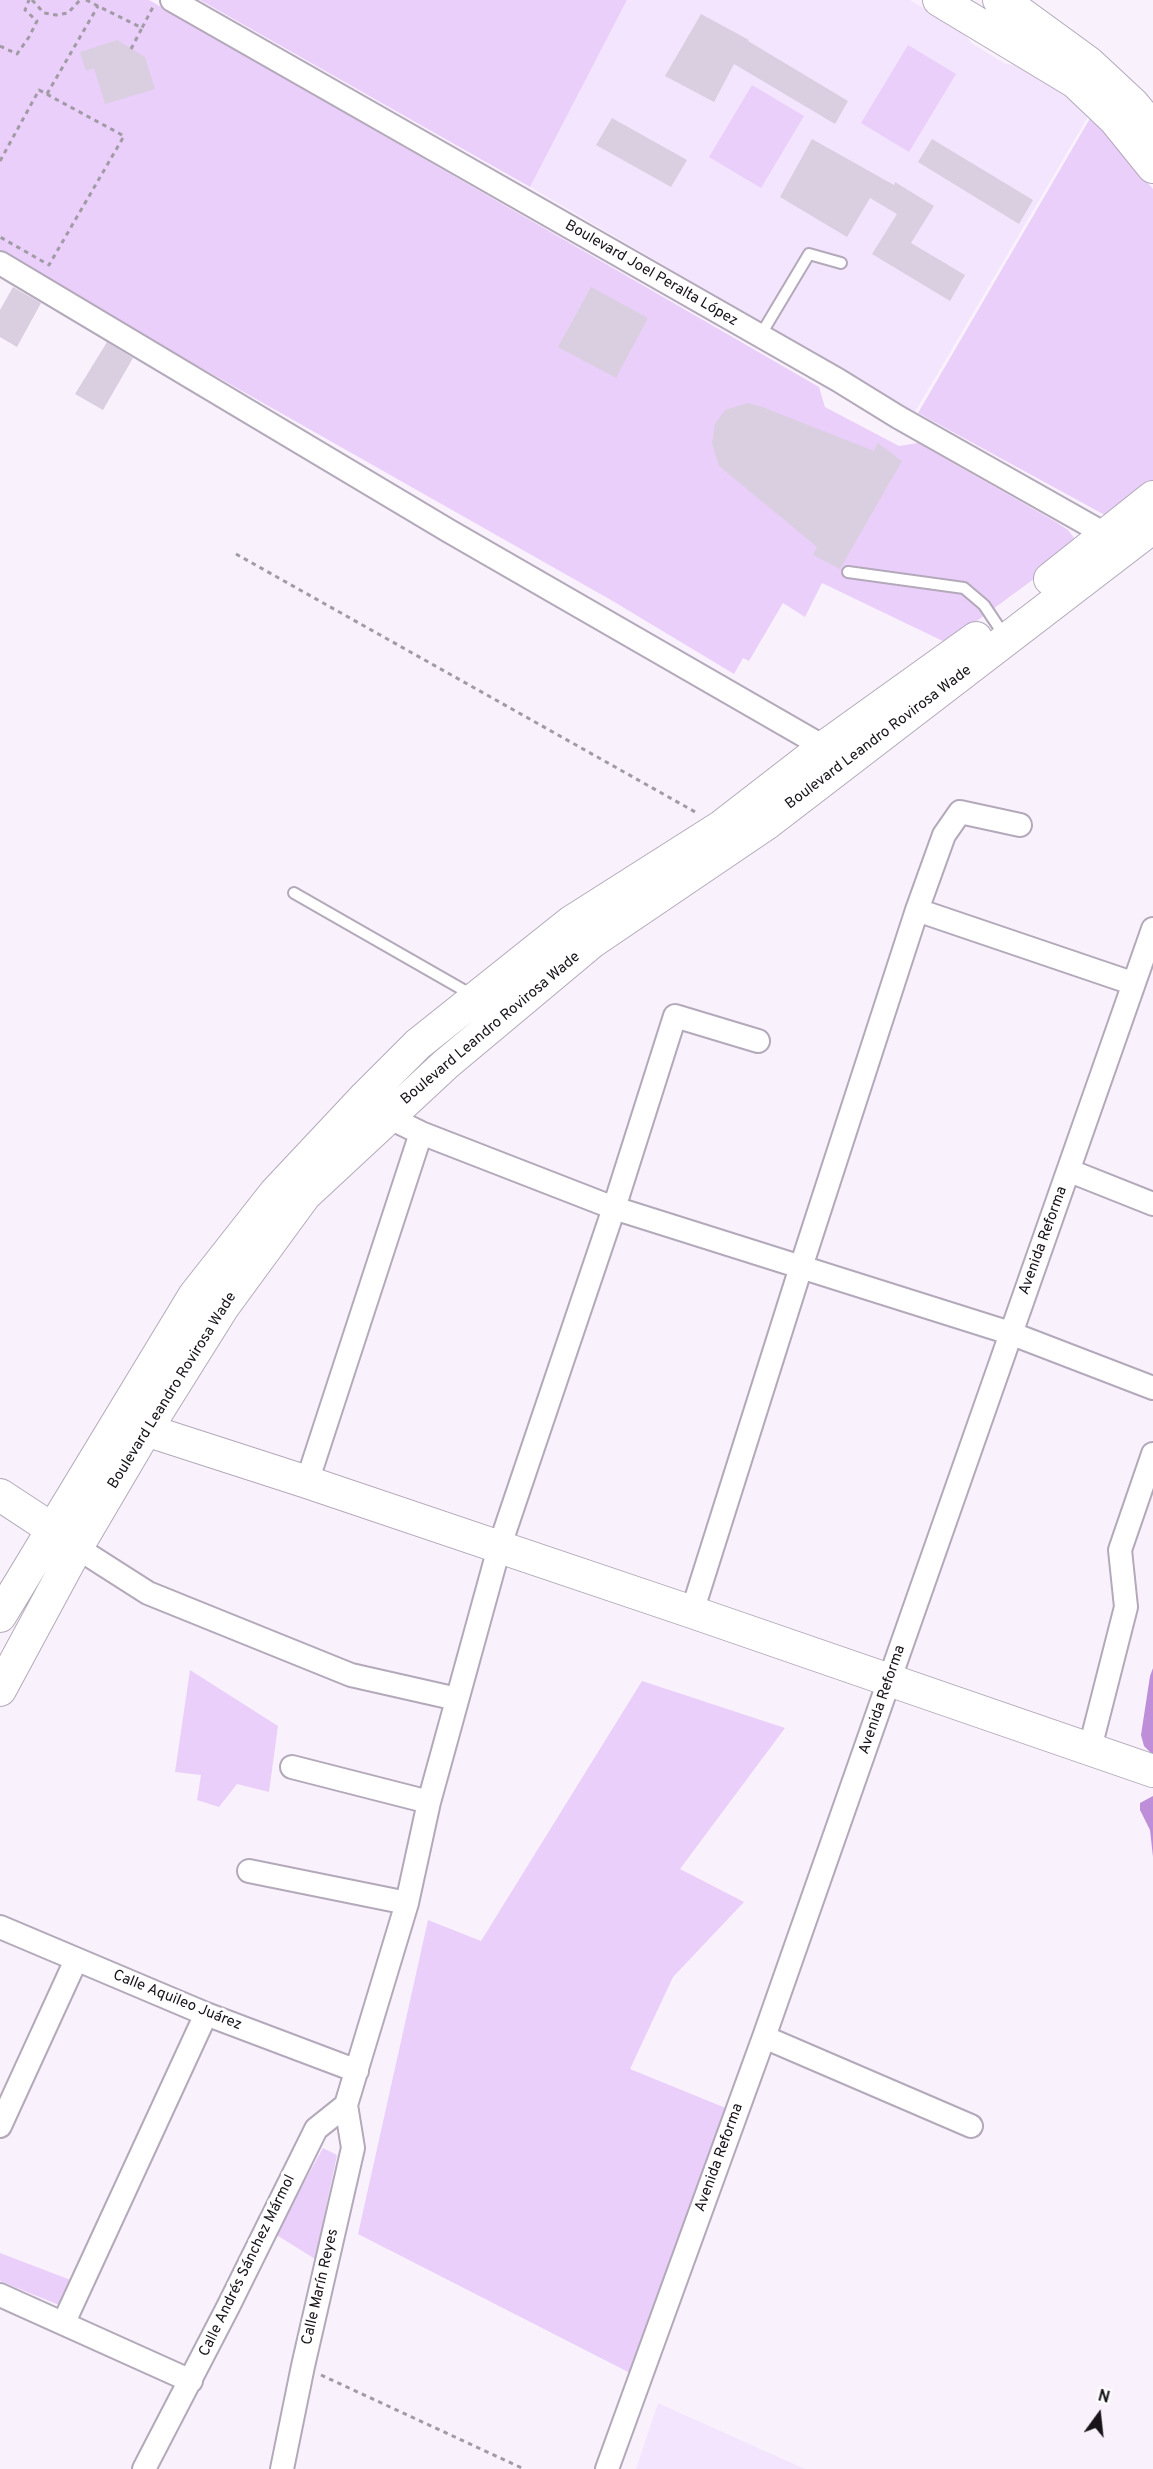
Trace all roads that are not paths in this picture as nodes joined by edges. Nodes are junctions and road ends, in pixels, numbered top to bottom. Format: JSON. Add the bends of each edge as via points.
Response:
{"nodes":[{"id":1,"x":172,"y":0,"type":"edge"},
{"id":2,"x":939,"y":0,"type":"edge"},
{"id":3,"x":1011,"y":3,"type":"edge"},
{"id":4,"x":997,"y":35,"type":"junction"},
{"id":5,"x":1153,"y":128,"type":"edge"},
{"id":6,"x":1153,"y":167,"type":"edge"},
{"id":7,"x":0,"y":263,"type":"edge"},
{"id":8,"x":841,"y":263,"type":"dead end"},
{"id":9,"x":760,"y":336,"type":"junction"},
{"id":10,"x":1153,"y":497,"type":"edge"},
{"id":11,"x":1130,"y":535,"type":"edge"},
{"id":12,"x":848,"y":572,"type":"dead end"},
{"id":13,"x":1000,"y":631,"type":"junction"},
{"id":14,"x":824,"y":747,"type":"junction"},
{"id":15,"x":1020,"y":825,"type":"dead end"},
{"id":16,"x":294,"y":894,"type":"dead end"},
{"id":17,"x":917,"y":910,"type":"junction"},
{"id":18,"x":1153,"y":929,"type":"edge"},
{"id":19,"x":582,"y":932,"type":"junction"},
{"id":20,"x":1148,"y":959,"type":"edge"},
{"id":21,"x":1132,"y":983,"type":"junction"},
{"id":22,"x":477,"y":997,"type":"junction"},
{"id":23,"x":758,"y":1041,"type":"dead end"},
{"id":24,"x":366,"y":1096,"type":"junction"},
{"id":25,"x":388,"y":1117,"type":"junction"},
{"id":26,"x":421,"y":1133,"type":"junction"},
{"id":27,"x":1070,"y":1172,"type":"junction"},
{"id":28,"x":1153,"y":1204,"type":"edge"},
{"id":29,"x":614,"y":1208,"type":"junction"},
{"id":30,"x":801,"y":1267,"type":"junction"},
{"id":31,"x":1010,"y":1334,"type":"junction"},
{"id":32,"x":1153,"y":1388,"type":"edge"},
{"id":33,"x":134,"y":1423,"type":"junction"},
{"id":34,"x":1153,"y":1454,"type":"edge"},
{"id":35,"x":307,"y":1482,"type":"junction"},
{"id":36,"x":0,"y":1495,"type":"edge"},
{"id":37,"x":52,"y":1529,"type":"junction"},
{"id":38,"x":499,"y":1548,"type":"junction"},
{"id":39,"x":76,"y":1549,"type":"junction"},
{"id":40,"x":692,"y":1612,"type":"junction"},
{"id":41,"x":0,"y":1616,"type":"edge"},
{"id":42,"x":891,"y":1680,"type":"junction"},
{"id":43,"x":0,"y":1690,"type":"edge"},
{"id":44,"x":457,"y":1699,"type":"junction"},
{"id":45,"x":1090,"y":1748,"type":"junction"},
{"id":46,"x":1139,"y":1766,"type":"edge"},
{"id":47,"x":292,"y":1767,"type":"dead end"},
{"id":48,"x":429,"y":1802,"type":"junction"},
{"id":49,"x":249,"y":1871,"type":"dead end"},
{"id":50,"x":406,"y":1903,"type":"junction"},
{"id":51,"x":0,"y":1927,"type":"edge"},
{"id":52,"x":76,"y":1960,"type":"junction"},
{"id":53,"x":206,"y":2014,"type":"junction"},
{"id":54,"x":764,"y":2037,"type":"junction"},
{"id":55,"x":357,"y":2070,"type":"junction"},
{"id":56,"x":346,"y":2105,"type":"junction"},
{"id":57,"x":0,"y":2126,"type":"edge"},
{"id":58,"x":971,"y":2126,"type":"dead end"},
{"id":59,"x":0,"y":2295,"type":"edge"},
{"id":60,"x":64,"y":2322,"type":"junction"},
{"id":61,"x":191,"y":2381,"type":"junction"},
{"id":62,"x":144,"y":2469,"type":"edge"},
{"id":63,"x":282,"y":2469,"type":"edge"},
{"id":64,"x":607,"y":2469,"type":"edge"}],
"edges":[{"from":1,"to":9,"type":"street","name":"Boulevard Joel Peralta López"},
{"from":2,"to":4,"type":"main road"},
{"from":3,"to":4,"type":"street"},
{"from":3,"to":5,"type":"main road","via":[[1089,63]]},
{"from":4,"to":6,"type":"main road","via":[[1075,82],[1115,120]]},
{"from":7,"to":14,"type":"street","via":[[448,531]]},
{"from":8,"to":9,"type":"lane","via":[[808,254]]},
{"from":9,"to":11,"type":"street","name":"Boulevard Joel Peralta López","via":[[898,417]]},
{"from":10,"to":11,"type":"main road","name":"Boulevard Leandro Rovirosa Wade"},
{"from":11,"to":13,"type":"main road","name":"Boulevard Leandro Rovirosa Wade"},
{"from":12,"to":13,"type":"lane","via":[[964,588],[984,605]]},
{"from":13,"to":14,"type":"main road","name":"Boulevard Leandro Rovirosa Wade"},
{"from":13,"to":19,"type":"main road","name":"Boulevard Leandro Rovirosa Wade","via":[[980,661],[766,824]]},
{"from":14,"to":19,"type":"main road","name":"Boulevard Leandro Rovirosa Wade"},
{"from":15,"to":17,"type":"street","via":[[960,812],[944,835]]},
{"from":16,"to":22,"type":"lane"},
{"from":17,"to":21,"type":"street"},
{"from":17,"to":30,"type":"street"},
{"from":18,"to":20,"type":"street","name":"Avenida Reforma"},
{"from":19,"to":22,"type":"main road","name":"Boulevard Leandro Rovirosa Wade"},
{"from":19,"to":25,"type":"main road","name":"Boulevard Leandro Rovirosa Wade"},
{"from":20,"to":21,"type":"street","name":"Avenida Reforma"},
{"from":21,"to":27,"type":"street","name":"Avenida Reforma"},
{"from":22,"to":24,"type":"main road","name":"Boulevard Leandro Rovirosa Wade","via":[[418,1044]]},
{"from":23,"to":29,"type":"street","via":[[675,1016]]},
{"from":24,"to":25,"type":"street"},
{"from":24,"to":33,"type":"main road","name":"Boulevard Leandro Rovirosa Wade","via":[[275,1193],[194,1296]]},
{"from":25,"to":26,"type":"street"},
{"from":25,"to":33,"type":"main road","name":"Boulevard Leandro Rovirosa Wade","via":[[305,1195]]},
{"from":26,"to":29,"type":"street"},
{"from":26,"to":35,"type":"street"},
{"from":27,"to":28,"type":"street"},
{"from":27,"to":31,"type":"street","name":"Avenida Reforma"},
{"from":29,"to":30,"type":"street"},
{"from":29,"to":38,"type":"street"},
{"from":30,"to":31,"type":"street"},
{"from":30,"to":40,"type":"street"},
{"from":31,"to":32,"type":"street"},
{"from":31,"to":42,"type":"street","name":"Avenida Reforma"},
{"from":33,"to":35,"type":"main road"},
{"from":33,"to":37,"type":"main road","name":"Boulevard Leandro Rovirosa Wade"},
{"from":33,"to":39,"type":"main road","name":"Boulevard Leandro Rovirosa Wade"},
{"from":34,"to":45,"type":"street","via":[[1120,1550],[1126,1607]]},
{"from":35,"to":38,"type":"main road"},
{"from":36,"to":37,"type":"main road"},
{"from":37,"to":39,"type":"street"},
{"from":37,"to":41,"type":"main road","name":"Boulevard Leandro Rovirosa Wade"},
{"from":38,"to":40,"type":"main road"},
{"from":38,"to":44,"type":"street"},
{"from":39,"to":43,"type":"main road","name":"Boulevard Leandro Rovirosa Wade"},
{"from":39,"to":44,"type":"street","via":[[148,1593],[351,1675]]},
{"from":40,"to":42,"type":"main road"},
{"from":42,"to":45,"type":"main road"},
{"from":42,"to":54,"type":"street","name":"Avenida Reforma"},
{"from":44,"to":48,"type":"street"},
{"from":45,"to":46,"type":"main road"},
{"from":47,"to":48,"type":"street"},
{"from":48,"to":50,"type":"street"},
{"from":49,"to":50,"type":"street"},
{"from":50,"to":55,"type":"street"},
{"from":51,"to":52,"type":"street","name":"Calle Aquileo Juárez"},
{"from":52,"to":53,"type":"street","name":"Calle Aquileo Juárez"},
{"from":52,"to":57,"type":"street"},
{"from":53,"to":55,"type":"street","name":"Calle Aquileo Juárez"},
{"from":53,"to":60,"type":"street"},
{"from":54,"to":58,"type":"street"},
{"from":54,"to":64,"type":"street","name":"Avenida Reforma"},
{"from":55,"to":56,"type":"street"},
{"from":56,"to":61,"type":"street","name":"Calle Andrés Sánchez Mármol","via":[[316,2129]]},
{"from":56,"to":63,"type":"street","name":"Calle Marín Reyes","via":[[353,2148]]},
{"from":59,"to":60,"type":"street"},
{"from":60,"to":61,"type":"street"},
{"from":61,"to":62,"type":"street","name":"Calle Andrés Sánchez Mármol"}]}
